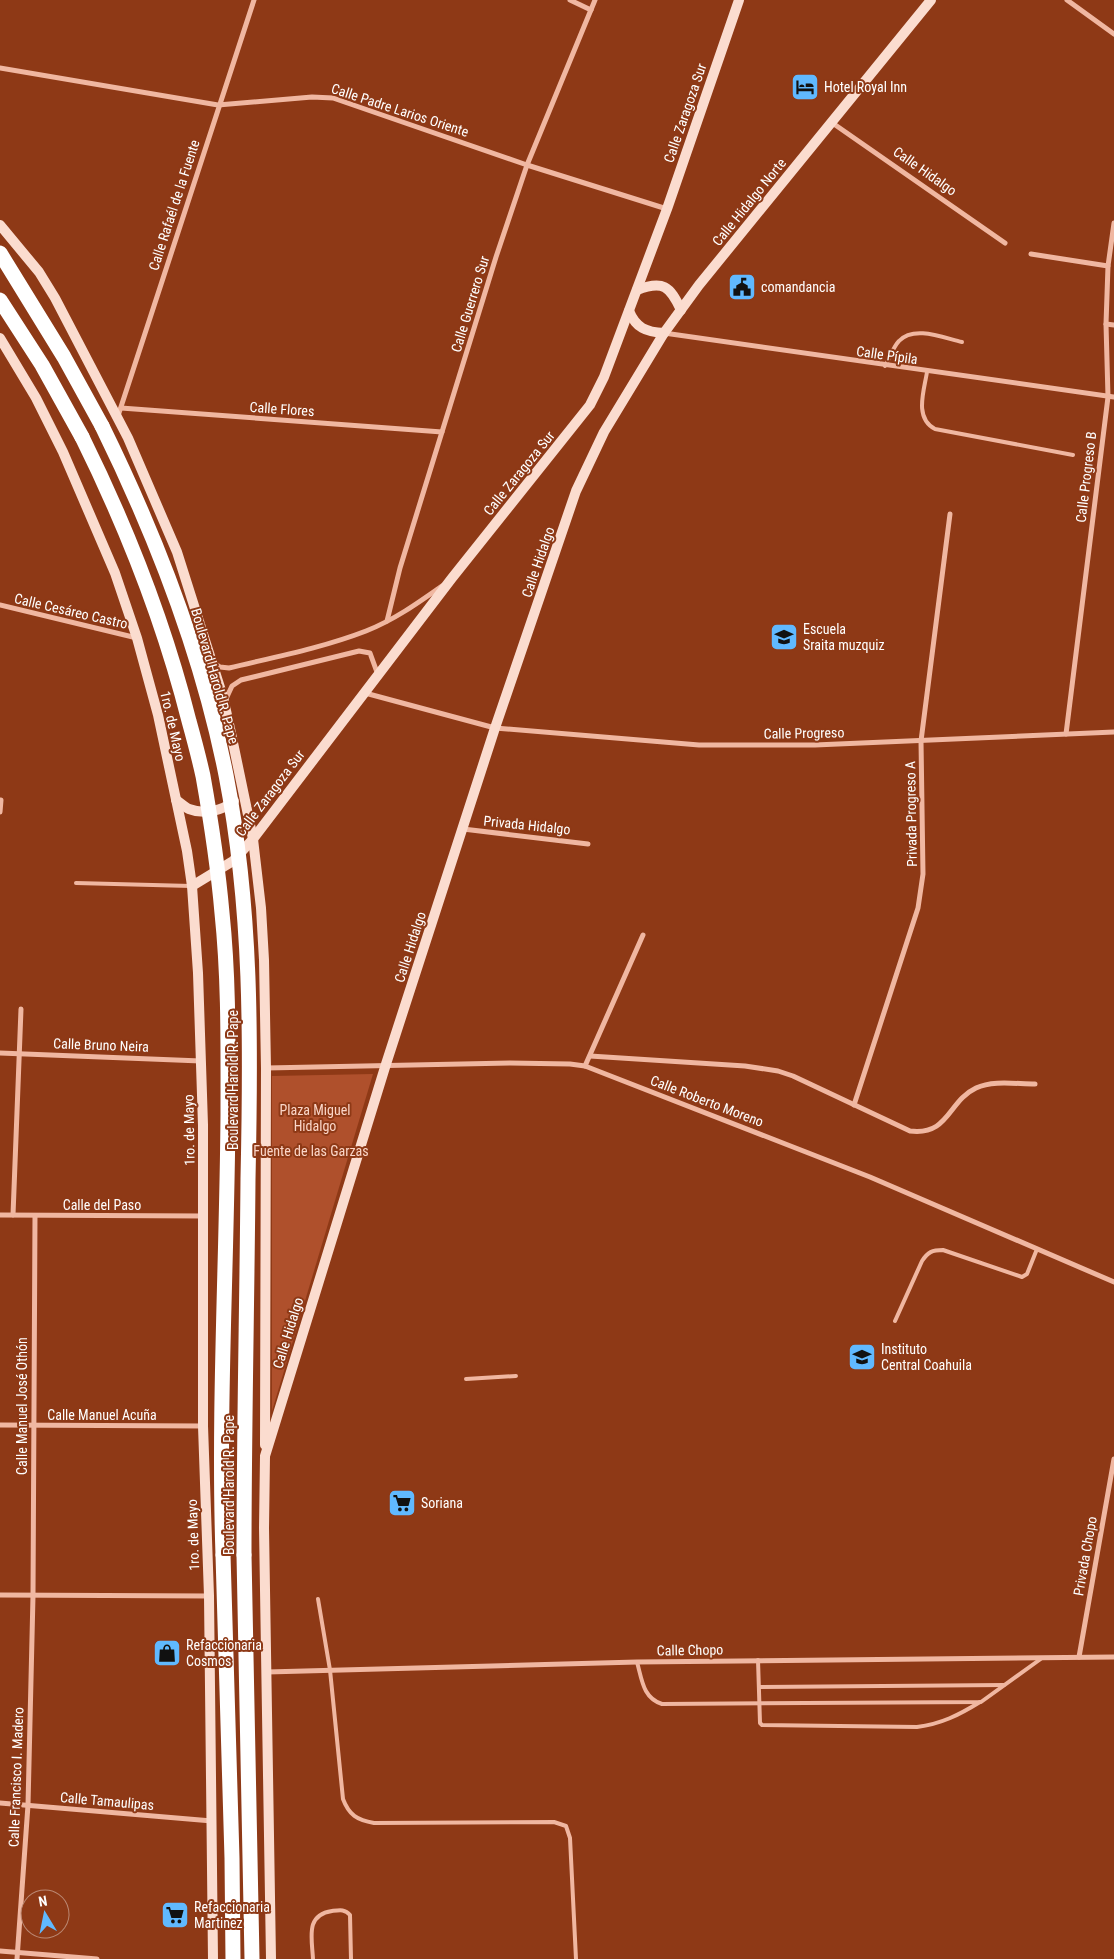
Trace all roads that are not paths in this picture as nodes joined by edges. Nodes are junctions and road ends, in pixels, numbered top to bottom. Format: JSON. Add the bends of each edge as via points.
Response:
{"nodes":[{"id":1,"x":254,"y":0,"type":"edge"},
{"id":2,"x":570,"y":0,"type":"edge"},
{"id":3,"x":595,"y":0,"type":"edge"},
{"id":4,"x":739,"y":0,"type":"edge"},
{"id":5,"x":931,"y":0,"type":"edge"},
{"id":6,"x":1067,"y":0,"type":"edge"},
{"id":7,"x":591,"y":10,"type":"junction"},
{"id":8,"x":1114,"y":34,"type":"edge"},
{"id":9,"x":0,"y":68,"type":"edge"},
{"id":10,"x":218,"y":105,"type":"junction"},
{"id":11,"x":831,"y":122,"type":"junction"},
{"id":12,"x":527,"y":165,"type":"junction"},
{"id":13,"x":667,"y":209,"type":"junction"},
{"id":14,"x":1114,"y":223,"type":"edge"},
{"id":15,"x":0,"y":225,"type":"edge"},
{"id":16,"x":1004,"y":243,"type":"dead end"},
{"id":17,"x":0,"y":253,"type":"edge"},
{"id":18,"x":1031,"y":254,"type":"dead end"},
{"id":19,"x":1108,"y":266,"type":"junction"},
{"id":20,"x":637,"y":290,"type":"junction"},
{"id":21,"x":0,"y":300,"type":"edge"},
{"id":22,"x":681,"y":310,"type":"junction"},
{"id":23,"x":629,"y":311,"type":"junction"},
{"id":24,"x":1106,"y":324,"type":"junction"},
{"id":25,"x":1114,"y":325,"type":"edge"},
{"id":26,"x":664,"y":333,"type":"junction"},
{"id":27,"x":0,"y":338,"type":"edge"},
{"id":28,"x":962,"y":342,"type":"dead end"},
{"id":29,"x":886,"y":366,"type":"junction"},
{"id":30,"x":927,"y":372,"type":"junction"},
{"id":31,"x":1108,"y":397,"type":"junction"},
{"id":32,"x":1114,"y":398,"type":"edge"},
{"id":33,"x":120,"y":412,"type":"junction"},
{"id":34,"x":442,"y":432,"type":"junction"},
{"id":35,"x":604,"y":432,"type":"joint"},
{"id":36,"x":1073,"y":454,"type":"dead end"},
{"id":37,"x":950,"y":514,"type":"dead end"},
{"id":38,"x":452,"y":578,"type":"junction"},
{"id":39,"x":0,"y":605,"type":"edge"},
{"id":40,"x":387,"y":621,"type":"junction"},
{"id":41,"x":137,"y":638,"type":"junction"},
{"id":42,"x":212,"y":660,"type":"junction"},
{"id":43,"x":378,"y":675,"type":"junction"},
{"id":44,"x":364,"y":692,"type":"junction"},
{"id":45,"x":224,"y":703,"type":"junction"},
{"id":46,"x":496,"y":728,"type":"junction"},
{"id":47,"x":1114,"y":732,"type":"edge"},
{"id":48,"x":1066,"y":734,"type":"junction"},
{"id":49,"x":921,"y":741,"type":"junction"},
{"id":50,"x":242,"y":787,"type":"junction"},
{"id":51,"x":2,"y":800,"type":"dead end"},
{"id":52,"x":176,"y":800,"type":"junction"},
{"id":53,"x":0,"y":812,"type":"edge"},
{"id":54,"x":463,"y":830,"type":"junction"},
{"id":55,"x":253,"y":840,"type":"junction"},
{"id":56,"x":588,"y":844,"type":"dead end"},
{"id":57,"x":76,"y":883,"type":"dead end"},
{"id":58,"x":192,"y":886,"type":"junction"},
{"id":59,"x":643,"y":935,"type":"dead end"},
{"id":60,"x":20,"y":1009,"type":"dead end"},
{"id":61,"x":0,"y":1053,"type":"edge"},
{"id":62,"x":19,"y":1054,"type":"junction"},
{"id":63,"x":590,"y":1056,"type":"junction"},
{"id":64,"x":201,"y":1061,"type":"junction"},
{"id":65,"x":386,"y":1064,"type":"junction"},
{"id":66,"x":585,"y":1066,"type":"junction"},
{"id":67,"x":266,"y":1068,"type":"junction"},
{"id":68,"x":1035,"y":1084,"type":"dead end"},
{"id":69,"x":854,"y":1105,"type":"junction"},
{"id":70,"x":13,"y":1215,"type":"junction"},
{"id":71,"x":0,"y":1216,"type":"edge"},
{"id":72,"x":35,"y":1216,"type":"junction"},
{"id":73,"x":204,"y":1216,"type":"junction"},
{"id":74,"x":1037,"y":1249,"type":"junction"},
{"id":75,"x":1114,"y":1282,"type":"edge"},
{"id":76,"x":895,"y":1322,"type":"dead end"},
{"id":77,"x":516,"y":1376,"type":"dead end"},
{"id":78,"x":466,"y":1379,"type":"dead end"},
{"id":79,"x":0,"y":1425,"type":"edge"},
{"id":80,"x":33,"y":1426,"type":"junction"},
{"id":81,"x":203,"y":1426,"type":"junction"},
{"id":82,"x":265,"y":1456,"type":"junction"},
{"id":83,"x":1114,"y":1459,"type":"edge"},
{"id":84,"x":0,"y":1596,"type":"edge"},
{"id":85,"x":33,"y":1596,"type":"junction"},
{"id":86,"x":209,"y":1596,"type":"junction"},
{"id":87,"x":318,"y":1599,"type":"dead end"},
{"id":88,"x":1079,"y":1657,"type":"junction"},
{"id":89,"x":1114,"y":1657,"type":"edge"},
{"id":90,"x":1042,"y":1658,"type":"junction"},
{"id":91,"x":758,"y":1660,"type":"junction"},
{"id":92,"x":637,"y":1662,"type":"junction"},
{"id":93,"x":330,"y":1670,"type":"junction"},
{"id":94,"x":266,"y":1672,"type":"junction"},
{"id":95,"x":1005,"y":1686,"type":"junction"},
{"id":96,"x":759,"y":1687,"type":"junction"},
{"id":97,"x":981,"y":1702,"type":"junction"},
{"id":98,"x":759,"y":1704,"type":"junction"},
{"id":99,"x":0,"y":1803,"type":"edge"},
{"id":100,"x":28,"y":1805,"type":"junction"},
{"id":101,"x":212,"y":1821,"type":"junction"},
{"id":102,"x":0,"y":1951,"type":"edge"},
{"id":103,"x":17,"y":1956,"type":"edge"},
{"id":104,"x":97,"y":1959,"type":"edge"},
{"id":105,"x":213,"y":1959,"type":"edge"},
{"id":106,"x":233,"y":1959,"type":"edge"},
{"id":107,"x":252,"y":1959,"type":"edge"},
{"id":108,"x":271,"y":1959,"type":"edge"},
{"id":109,"x":312,"y":1959,"type":"edge"},
{"id":110,"x":352,"y":1959,"type":"edge"},
{"id":111,"x":576,"y":1959,"type":"edge"}],
"edges":[{"from":1,"to":10,"type":"street","name":"Calle Rafaél de la Fuente"},
{"from":2,"to":7,"type":"street"},
{"from":3,"to":7,"type":"street","name":"Calle Guerrero Sur"},
{"from":4,"to":13,"type":"main road","name":"Calle Zaragoza Sur"},
{"from":5,"to":11,"type":"main road","name":"Calle Hidalgo Norte"},
{"from":6,"to":8,"type":"street"},
{"from":7,"to":12,"type":"street","name":"Calle Guerrero Sur"},
{"from":9,"to":10,"type":"street","name":"Calle Padre Larios Oriente"},
{"from":10,"to":12,"type":"street","name":"Calle Padre Larios Oriente","via":[[333,98]]},
{"from":10,"to":33,"type":"street","name":"Calle Rafaél de la Fuente"},
{"from":11,"to":16,"type":"street","name":"Calle Hidalgo"},
{"from":11,"to":22,"type":"main road","name":"Calle Hidalgo Norte"},
{"from":12,"to":13,"type":"street","name":"Calle Padre Larios Oriente"},
{"from":12,"to":34,"type":"street","name":"Calle Guerrero Sur"},
{"from":13,"to":20,"type":"main road","name":"Calle Zaragoza Sur"},
{"from":14,"to":19,"type":"street","name":"Calle Progreso B"},
{"from":15,"to":33,"type":"main road","via":[[39,272]]},
{"from":17,"to":107,"type":"highway","name":"Boulevard Harold R. Pape","bridge":true,"via":[[102,426],[155,546],[202,680],[226,775],[238,851],[247,942],[250,1076],[244,1555]]},
{"from":18,"to":19,"type":"street"},
{"from":19,"to":24,"type":"street","name":"Calle Progreso B"},
{"from":20,"to":22,"type":"main road","via":[[663,286],[673,294]]},
{"from":20,"to":23,"type":"main road","name":"Calle Zaragoza Sur"},
{"from":21,"to":106,"type":"highway","name":"Boulevard Harold R. Pape","bridge":true,"via":[[42,365],[82,437],[135,552],[181,689],[203,775],[219,888],[228,1037],[222,1505]]},
{"from":22,"to":26,"type":"main road","name":"Calle Hidalgo Norte"},
{"from":23,"to":26,"type":"main road","via":[[641,329]]},
{"from":23,"to":38,"type":"main road","name":"Calle Zaragoza Sur","via":[[590,405]]},
{"from":24,"to":25,"type":"street"},
{"from":24,"to":31,"type":"street","name":"Calle Progreso B"},
{"from":26,"to":29,"type":"street","name":"Calle Pípila"},
{"from":26,"to":35,"type":"main road","name":"Calle Hidalgo Norte"},
{"from":27,"to":41,"type":"main road","name":"1ro. de Mayo","via":[[63,452],[115,573]]},
{"from":28,"to":29,"type":"lane","via":[[926,334],[908,335],[896,346]]},
{"from":29,"to":30,"type":"street","name":"Calle Pípila"},
{"from":30,"to":31,"type":"street","name":"Calle Pípila"},
{"from":30,"to":36,"type":"lane","via":[[922,411],[928,425],[935,429]]},
{"from":31,"to":32,"type":"street","name":"Calle Pípila"},
{"from":31,"to":48,"type":"street","name":"Calle Progreso B"},
{"from":33,"to":34,"type":"street","name":"Calle Flores"},
{"from":33,"to":42,"type":"main road","via":[[178,552]]},
{"from":34,"to":40,"type":"street","name":"Calle Guerrero Sur"},
{"from":35,"to":46,"type":"main road","name":"Calle Hidalgo","via":[[576,491]]},
{"from":37,"to":49,"type":"street","name":"Privada Progreso A"},
{"from":38,"to":40,"type":"street"},
{"from":38,"to":43,"type":"main road","name":"Calle Zaragoza Sur"},
{"from":39,"to":41,"type":"street","name":"Calle Cesáreo Castro"},
{"from":40,"to":42,"type":"street","via":[[308,649],[229,668],[220,667]]},
{"from":41,"to":52,"type":"main road","name":"1ro. de Mayo"},
{"from":42,"to":45,"type":"main road"},
{"from":43,"to":44,"type":"main road","name":"Calle Zaragoza Sur"},
{"from":43,"to":45,"type":"street","via":[[370,653],[350,652],[241,680],[232,686]]},
{"from":44,"to":46,"type":"street","name":"Calle Progreso"},
{"from":44,"to":55,"type":"main road","name":"Calle Zaragoza Sur"},
{"from":45,"to":50,"type":"main road"},
{"from":46,"to":49,"type":"street","name":"Calle Progreso","via":[[699,744],[815,745]]},
{"from":46,"to":54,"type":"main road","name":"Calle Hidalgo"},
{"from":47,"to":48,"type":"street","name":"Calle Progreso"},
{"from":48,"to":49,"type":"street","name":"Calle Progreso"},
{"from":49,"to":69,"type":"street","name":"Privada Progreso A","via":[[922,891]]},
{"from":50,"to":52,"type":"main road","via":[[237,798],[217,811],[189,809]]},
{"from":50,"to":55,"type":"main road"},
{"from":51,"to":53,"type":"street"},
{"from":52,"to":58,"type":"main road","name":"1ro. de Mayo"},
{"from":54,"to":56,"type":"street","name":"Privada Hidalgo"},
{"from":54,"to":65,"type":"main road","name":"Calle Hidalgo"},
{"from":55,"to":58,"type":"main road","name":"Calle Zaragoza Sur","via":[[233,861]]},
{"from":55,"to":67,"type":"main road","via":[[264,960]]},
{"from":57,"to":58,"type":"lane"},
{"from":58,"to":64,"type":"main road","name":"1ro. de Mayo"},
{"from":59,"to":63,"type":"street"},
{"from":60,"to":62,"type":"street"},
{"from":61,"to":62,"type":"street","name":"Calle Bruno Neira"},
{"from":62,"to":64,"type":"street","name":"Calle Bruno Neira"},
{"from":62,"to":70,"type":"street"},
{"from":63,"to":66,"type":"street"},
{"from":63,"to":69,"type":"street","via":[[764,1068],[793,1076]]},
{"from":64,"to":73,"type":"main road","name":"1ro. de Mayo"},
{"from":65,"to":66,"type":"street","name":"Calle Roberto Moreno"},
{"from":65,"to":67,"type":"street","name":"Calle Roberto Moreno"},
{"from":65,"to":82,"type":"main road","name":"Calle Hidalgo"},
{"from":66,"to":74,"type":"street","name":"Calle Roberto Moreno","via":[[870,1177]]},
{"from":67,"to":82,"type":"main road"},
{"from":68,"to":69,"type":"street","via":[[996,1084],[975,1088],[939,1125],[920,1132],[910,1131]]},
{"from":70,"to":71,"type":"street","name":"Calle del Paso"},
{"from":70,"to":72,"type":"street","name":"Calle del Paso"},
{"from":72,"to":73,"type":"street","name":"Calle del Paso"},
{"from":72,"to":80,"type":"street","name":"Calle Manuel José Othón"},
{"from":73,"to":81,"type":"main road","name":"1ro. de Mayo"},
{"from":74,"to":75,"type":"street","name":"Calle Roberto Moreno"},
{"from":74,"to":76,"type":"lane","via":[[1027,1274],[1022,1278],[943,1250],[928,1252]]},
{"from":77,"to":78,"type":"lane"},
{"from":79,"to":80,"type":"street","name":"Calle Manuel Acuña"},
{"from":80,"to":81,"type":"street","name":"Calle Manuel Acuña"},
{"from":80,"to":85,"type":"street","name":"Calle Manuel José Othón"},
{"from":81,"to":86,"type":"main road","name":"1ro. de Mayo"},
{"from":82,"to":94,"type":"main road","name":"Calle Hidalgo"},
{"from":83,"to":88,"type":"street","name":"Privada Chopo"},
{"from":84,"to":85,"type":"street"},
{"from":85,"to":86,"type":"street"},
{"from":85,"to":100,"type":"street","name":"Calle Francisco I. Madero"},
{"from":86,"to":101,"type":"main road","name":"1ro. de Mayo"},
{"from":87,"to":93,"type":"lane"},
{"from":88,"to":89,"type":"street","name":"Calle Chopo"},
{"from":88,"to":90,"type":"street","name":"Calle Chopo"},
{"from":90,"to":91,"type":"street","name":"Calle Chopo"},
{"from":90,"to":95,"type":"lane"},
{"from":91,"to":92,"type":"street","name":"Calle Chopo"},
{"from":91,"to":96,"type":"lane"},
{"from":92,"to":93,"type":"street","name":"Calle Chopo"},
{"from":92,"to":98,"type":"lane","via":[[648,1696],[662,1704]]},
{"from":93,"to":94,"type":"street","name":"Calle Chopo"},
{"from":93,"to":111,"type":"lane","via":[[344,1799],[352,1816],[374,1823],[554,1822],[566,1826],[570,1838]]},
{"from":94,"to":108,"type":"main road","name":"Calle Hidalgo"},
{"from":95,"to":96,"type":"lane"},
{"from":95,"to":97,"type":"lane"},
{"from":96,"to":98,"type":"lane"},
{"from":97,"to":98,"type":"lane"},
{"from":97,"to":98,"type":"lane","via":[[949,1720],[917,1727],[762,1725]]},
{"from":99,"to":100,"type":"street","name":"Calle Tamaulipas"},
{"from":100,"to":101,"type":"street","name":"Calle Tamaulipas"},
{"from":100,"to":103,"type":"street","name":"Calle Francisco I. Madero"},
{"from":101,"to":105,"type":"main road","name":"1ro. de Mayo"},
{"from":102,"to":103,"type":"street"},
{"from":103,"to":104,"type":"street"},
{"from":109,"to":110,"type":"lane","via":[[314,1920],[325,1912],[340,1910],[350,1915]]}]}
